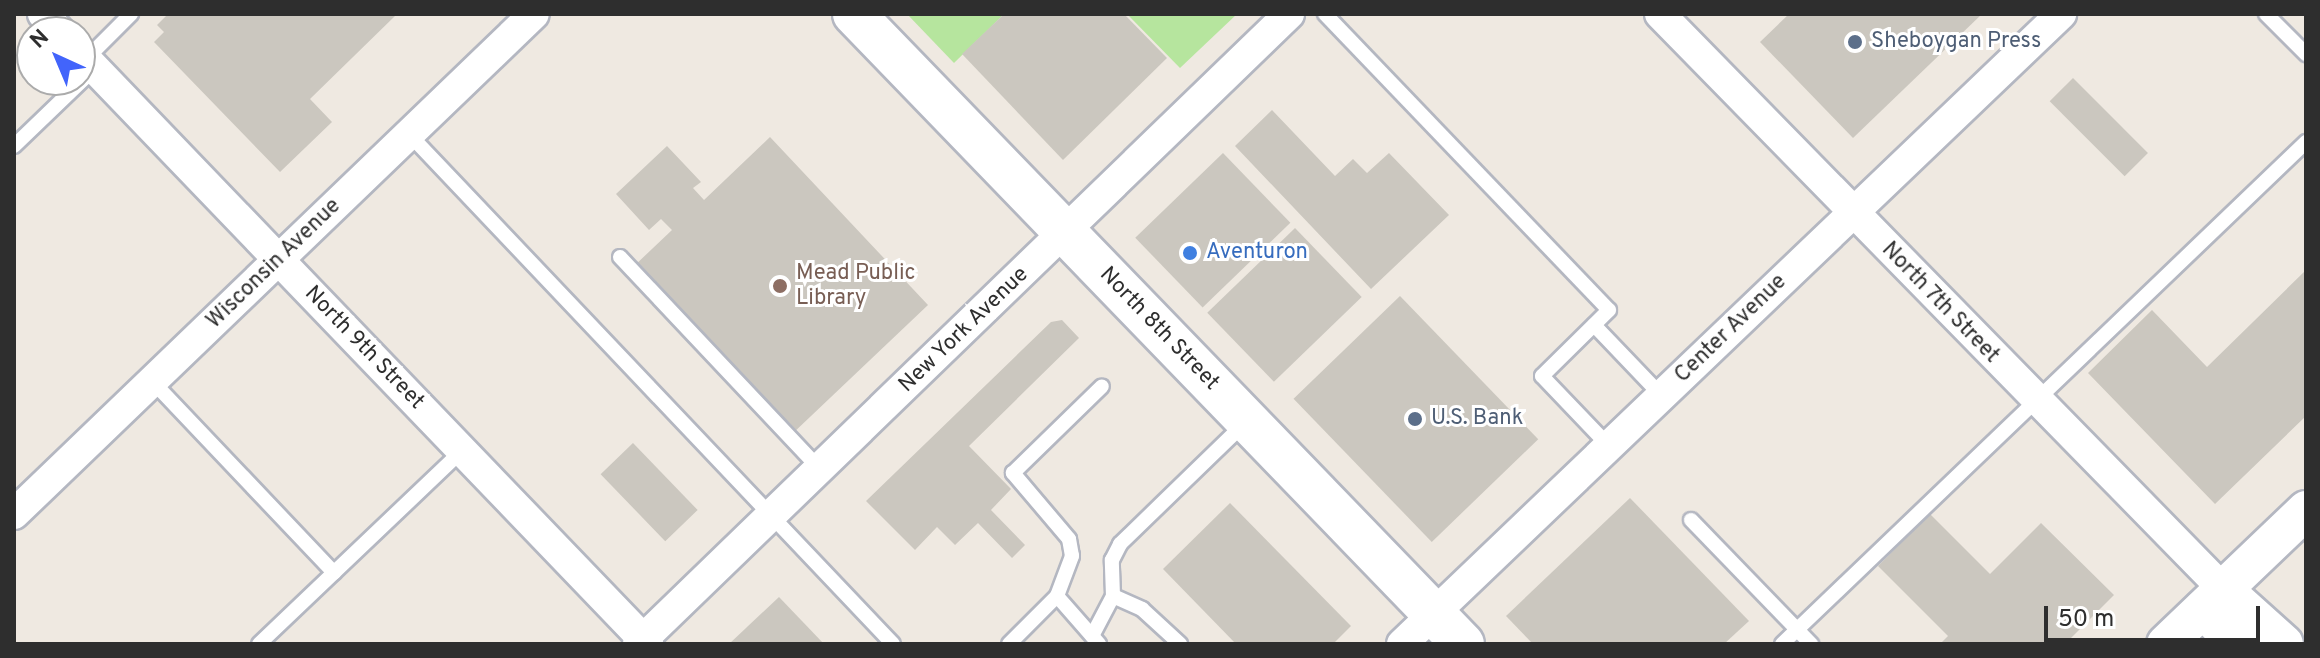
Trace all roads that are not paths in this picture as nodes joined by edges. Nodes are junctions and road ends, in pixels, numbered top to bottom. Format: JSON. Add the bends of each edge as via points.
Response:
{"nodes":[{"id":1,"x":131,"y":14,"type":"edge"},
{"id":2,"x":534,"y":14,"type":"edge"},
{"id":3,"x":854,"y":14,"type":"edge"},
{"id":4,"x":1289,"y":14,"type":"edge"},
{"id":5,"x":1325,"y":14,"type":"edge"},
{"id":6,"x":2061,"y":14,"type":"edge"},
{"id":7,"x":2266,"y":14,"type":"edge"},
{"id":8,"x":1667,"y":16,"type":"edge"},
{"id":9,"x":96,"y":51,"type":"edge"},
{"id":10,"x":2306,"y":54,"type":"edge"},
{"id":11,"x":96,"y":69,"type":"edge"},
{"id":12,"x":56,"y":96,"type":"edge"},
{"id":13,"x":409,"y":134,"type":"junction"},
{"id":14,"x":2306,"y":142,"type":"edge"},
{"id":15,"x":14,"y":146,"type":"edge"},
{"id":16,"x":1852,"y":213,"type":"junction"},
{"id":17,"x":1067,"y":234,"type":"junction"},
{"id":18,"x":620,"y":257,"type":"dead end"},
{"id":19,"x":278,"y":258,"type":"junction"},
{"id":20,"x":1594,"y":325,"type":"junction"},
{"id":21,"x":153,"y":382,"type":"junction"},
{"id":22,"x":1102,"y":386,"type":"dead end"},
{"id":23,"x":1661,"y":395,"type":"junction"},
{"id":24,"x":2036,"y":401,"type":"junction"},
{"id":25,"x":1248,"y":420,"type":"junction"},
{"id":26,"x":1609,"y":446,"type":"junction"},
{"id":27,"x":463,"y":450,"type":"junction"},
{"id":28,"x":819,"y":468,"type":"junction"},
{"id":29,"x":2306,"y":510,"type":"edge"},
{"id":30,"x":14,"y":514,"type":"edge"},
{"id":31,"x":773,"y":514,"type":"junction"},
{"id":32,"x":1691,"y":520,"type":"dead end"},
{"id":33,"x":334,"y":573,"type":"junction"},
{"id":34,"x":1057,"y":596,"type":"junction"},
{"id":35,"x":1113,"y":596,"type":"junction"},
{"id":36,"x":2213,"y":599,"type":"junction"},
{"id":37,"x":1433,"y":613,"type":"junction"},
{"id":38,"x":1797,"y":630,"type":"junction"},
{"id":39,"x":1096,"y":640,"type":"edge"},
{"id":40,"x":643,"y":642,"type":"edge"},
{"id":41,"x":259,"y":644,"type":"edge"},
{"id":42,"x":893,"y":644,"type":"edge"},
{"id":43,"x":1009,"y":644,"type":"edge"},
{"id":44,"x":1180,"y":644,"type":"edge"},
{"id":45,"x":1402,"y":644,"type":"edge"},
{"id":46,"x":1463,"y":644,"type":"edge"},
{"id":47,"x":1782,"y":644,"type":"edge"},
{"id":48,"x":1811,"y":644,"type":"edge"},
{"id":49,"x":2166,"y":644,"type":"edge"},
{"id":50,"x":2237,"y":644,"type":"edge"},
{"id":51,"x":2284,"y":644,"type":"edge"}],
"edges":[{"from":1,"to":9,"type":"lane"},
{"from":2,"to":13,"type":"street","name":"Wisconsin Avenue"},
{"from":3,"to":17,"type":"main road","name":"North 8th Street"},
{"from":4,"to":17,"type":"street","name":"New York Avenue"},
{"from":5,"to":20,"type":"lane","via":[[1609,310]]},
{"from":6,"to":16,"type":"street","name":"Center Avenue"},
{"from":7,"to":10,"type":"lane"},
{"from":8,"to":16,"type":"street","name":"North 7th Street"},
{"from":11,"to":19,"type":"street","name":"North 9th Street"},
{"from":12,"to":15,"type":"lane"},
{"from":13,"to":19,"type":"street","name":"Wisconsin Avenue"},
{"from":13,"to":31,"type":"lane"},
{"from":14,"to":24,"type":"lane"},
{"from":16,"to":23,"type":"street","name":"Center Avenue"},
{"from":16,"to":24,"type":"street","name":"North 7th Street"},
{"from":17,"to":25,"type":"main road","name":"North 8th Street"},
{"from":17,"to":28,"type":"street","name":"New York Avenue"},
{"from":18,"to":28,"type":"lane"},
{"from":19,"to":21,"type":"street","name":"Wisconsin Avenue"},
{"from":19,"to":27,"type":"street","name":"North 9th Street"},
{"from":20,"to":23,"type":"lane"},
{"from":20,"to":26,"type":"lane","via":[[1542,376]]},
{"from":21,"to":30,"type":"street","name":"Wisconsin Avenue"},
{"from":21,"to":33,"type":"lane"},
{"from":22,"to":34,"type":"lane","via":[[1013,473],[1069,539],[1072,556]]},
{"from":23,"to":26,"type":"street","name":"Center Avenue"},
{"from":24,"to":36,"type":"street","name":"North 7th Street"},
{"from":24,"to":38,"type":"lane"},
{"from":25,"to":35,"type":"lane","via":[[1120,544],[1112,560]]},
{"from":25,"to":37,"type":"main road","name":"North 8th Street"},
{"from":26,"to":37,"type":"street","name":"Center Avenue"},
{"from":27,"to":33,"type":"lane"},
{"from":27,"to":40,"type":"street","name":"North 9th Street"},
{"from":28,"to":31,"type":"street","name":"New York Avenue"},
{"from":29,"to":36,"type":"street"},
{"from":31,"to":40,"type":"street","name":"New York Avenue"},
{"from":31,"to":42,"type":"lane"},
{"from":32,"to":38,"type":"lane"},
{"from":33,"to":41,"type":"lane"},
{"from":34,"to":39,"type":"lane"},
{"from":34,"to":43,"type":"lane"},
{"from":35,"to":39,"type":"lane"},
{"from":35,"to":44,"type":"lane","via":[[1142,609]]},
{"from":36,"to":49,"type":"street"},
{"from":36,"to":50,"type":"street"},
{"from":36,"to":51,"type":"street"},
{"from":37,"to":45,"type":"street","name":"Center Avenue"},
{"from":37,"to":46,"type":"main road","name":"North 8th Street"},
{"from":38,"to":47,"type":"lane"},
{"from":38,"to":48,"type":"lane"}]}
